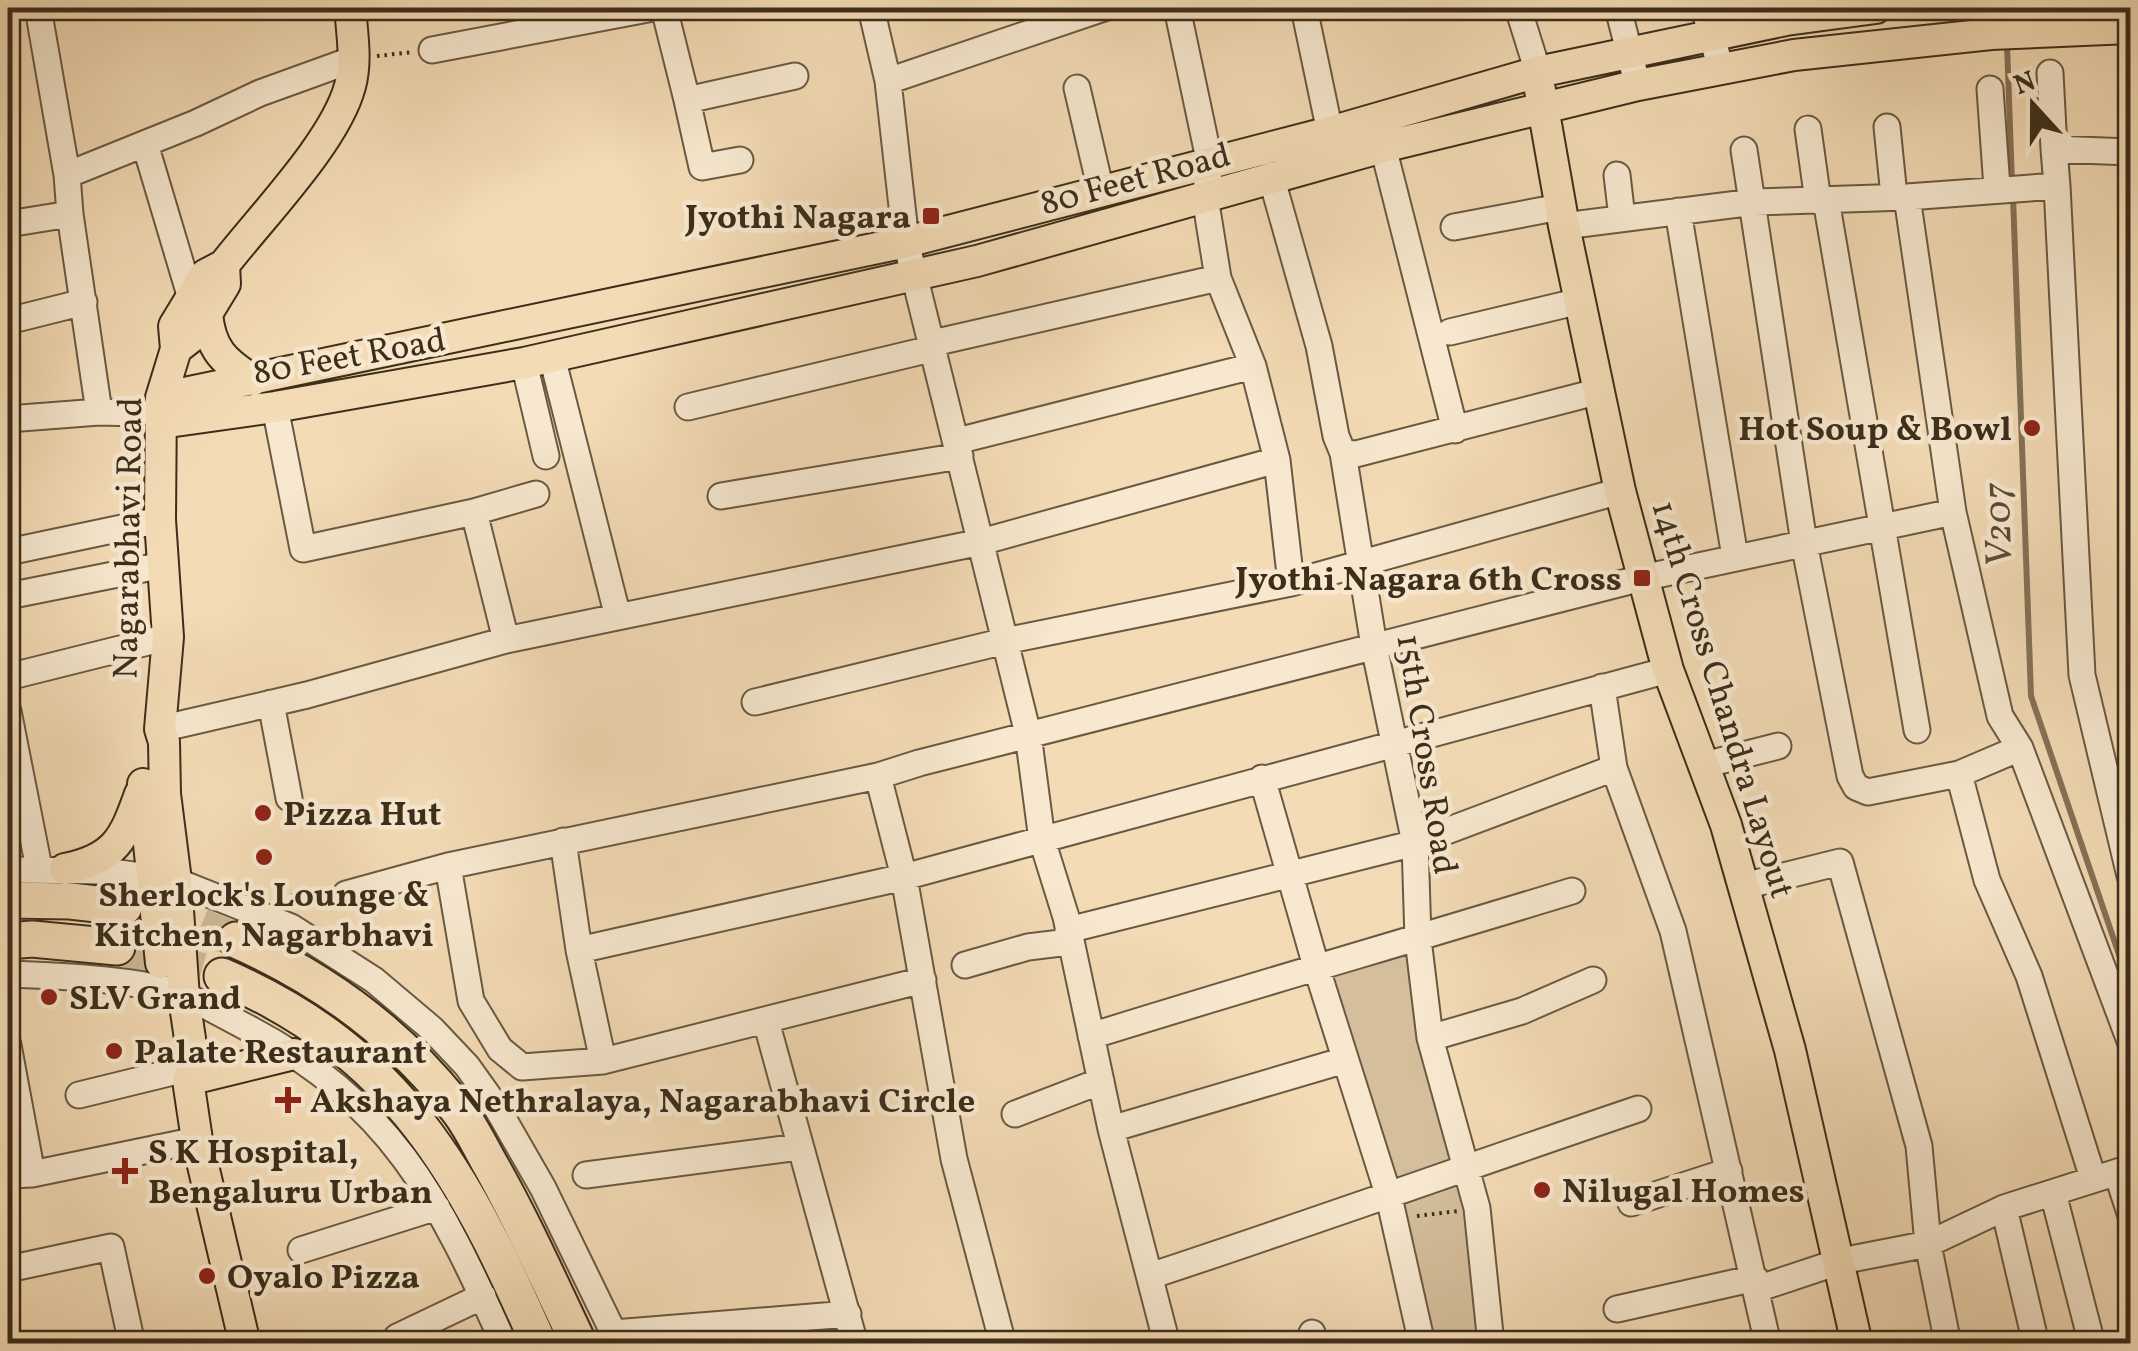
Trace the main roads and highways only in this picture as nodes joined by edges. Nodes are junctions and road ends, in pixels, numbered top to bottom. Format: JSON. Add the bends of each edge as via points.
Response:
{"nodes":[{"id":1,"x":350,"y":8,"type":"edge"},
{"id":2,"x":1876,"y":8,"type":"edge"},
{"id":3,"x":1707,"y":22,"type":"edge"},
{"id":4,"x":2130,"y":28,"type":"edge"},
{"id":5,"x":1538,"y":72,"type":"junction"},
{"id":6,"x":1543,"y":106,"type":"junction"},
{"id":7,"x":198,"y":304,"type":"junction"},
{"id":8,"x":253,"y":380,"type":"junction"},
{"id":9,"x":153,"y":412,"type":"junction"},
{"id":10,"x":160,"y":730,"type":"junction"},
{"id":11,"x":144,"y":784,"type":"junction"},
{"id":12,"x":52,"y":868,"type":"road end"},
{"id":13,"x":164,"y":880,"type":"junction"},
{"id":14,"x":8,"y":900,"type":"edge"},
{"id":15,"x":124,"y":907,"type":"tunnel mouth"},
{"id":16,"x":8,"y":940,"type":"edge"},
{"id":17,"x":236,"y":940,"type":"tunnel mouth"},
{"id":18,"x":117,"y":947,"type":"tunnel mouth"},
{"id":19,"x":222,"y":976,"type":"tunnel mouth"},
{"id":20,"x":174,"y":993,"type":"junction"},
{"id":21,"x":294,"y":1054,"type":"road end"},
{"id":22,"x":183,"y":1075,"type":"junction"},
{"id":23,"x":246,"y":1344,"type":"edge"},
{"id":24,"x":540,"y":1344,"type":"edge"},
{"id":25,"x":579,"y":1344,"type":"edge"},
{"id":26,"x":1858,"y":1344,"type":"edge"}],
"edges":[{"from":1,"to":7,"type":"main road","via":[[354,59],[346,98],[322,142],[224,265],[204,275]]},
{"from":2,"to":3,"type":"main road","name":"80 Feet Road"},
{"from":3,"to":5,"type":"main road","name":"80 Feet Road"},
{"from":4,"to":6,"type":"main road","name":"80 Feet Road","via":[[1991,34],[1794,55]]},
{"from":5,"to":6,"type":"main road","name":"14th Cross Chandra Layout"},
{"from":5,"to":8,"type":"main road","name":"80 Feet Road","via":[[906,242]]},
{"from":6,"to":9,"type":"main road","name":"80 Feet Road","via":[[977,261],[538,360],[275,406]]},
{"from":6,"to":26,"type":"main road","name":"14th Cross Chandra Layout","via":[[1642,578],[1744,886],[1790,1050]]},
{"from":7,"to":8,"type":"main road","via":[[222,360]]},
{"from":7,"to":9,"type":"main road","name":"Nagarabhavi Road","via":[[174,326],[176,349]]},
{"from":8,"to":9,"type":"main road","name":"80 Feet Road"},
{"from":9,"to":10,"type":"main road","name":"Nagarabhavi Road","via":[[168,637]]},
{"from":10,"to":11,"type":"main road"},
{"from":10,"to":13,"type":"main road"},
{"from":11,"to":12,"type":"main road","via":[[122,840],[100,859]]},
{"from":11,"to":13,"type":"main road"},
{"from":13,"to":20,"type":"main road"},
{"from":13,"to":20,"type":"main road","via":[[178,934]]},
{"from":14,"to":15,"type":"highway"},
{"from":16,"to":18,"type":"highway"},
{"from":17,"to":25,"type":"highway","via":[[282,960],[376,1024],[457,1108]]},
{"from":19,"to":24,"type":"highway","via":[[266,995],[348,1050],[422,1125],[479,1214]]},
{"from":20,"to":22,"type":"main road","via":[[194,1066]]},
{"from":21,"to":22,"type":"main road"},
{"from":22,"to":23,"type":"main road"}]}
